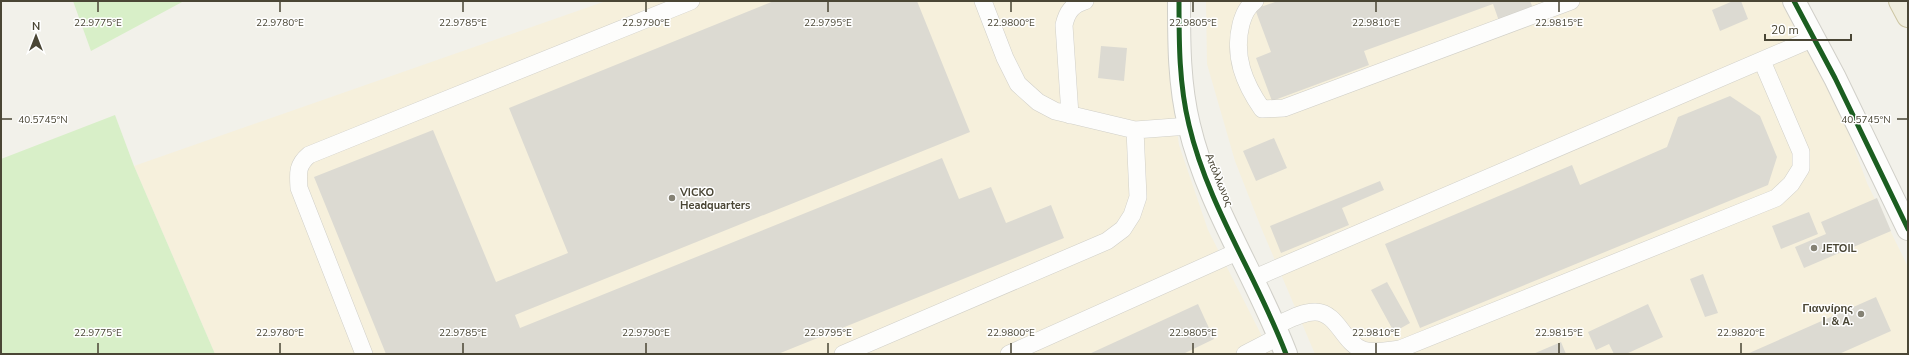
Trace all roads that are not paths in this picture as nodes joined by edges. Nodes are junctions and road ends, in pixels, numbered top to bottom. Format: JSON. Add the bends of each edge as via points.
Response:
{"nodes":[{"id":1,"x":691,"y":1,"type":"edge"},
{"id":2,"x":983,"y":1,"type":"edge"},
{"id":3,"x":1085,"y":1,"type":"edge"},
{"id":4,"x":1179,"y":1,"type":"edge"},
{"id":5,"x":1255,"y":1,"type":"edge"},
{"id":6,"x":1571,"y":1,"type":"edge"},
{"id":7,"x":1794,"y":1,"type":"edge"},
{"id":8,"x":1900,"y":1,"type":"edge"},
{"id":9,"x":1908,"y":16,"type":"edge"},
{"id":10,"x":1814,"y":38,"type":"junction"},
{"id":11,"x":1762,"y":61,"type":"junction"},
{"id":12,"x":1070,"y":115,"type":"junction"},
{"id":13,"x":1189,"y":126,"type":"junction"},
{"id":14,"x":1135,"y":130,"type":"junction"},
{"id":15,"x":1908,"y":229,"type":"edge"},
{"id":16,"x":1239,"y":251,"type":"junction"},
{"id":17,"x":1252,"y":279,"type":"junction"},
{"id":18,"x":1280,"y":339,"type":"edge"},
{"id":19,"x":364,"y":354,"type":"edge"},
{"id":20,"x":843,"y":354,"type":"edge"},
{"id":21,"x":1009,"y":354,"type":"edge"},
{"id":22,"x":1245,"y":354,"type":"edge"}],
"edges":[{"from":1,"to":19,"type":"lane","via":[[309,155],[301,162],[299,188]]},
{"from":2,"to":12,"type":"lane","via":[[1018,84],[1038,102]]},
{"from":3,"to":12,"type":"lane","via":[[1076,4],[1067,14],[1064,25]]},
{"from":4,"to":13,"type":"street","name":"Απόλλωνος","via":[[1182,90]]},
{"from":5,"to":6,"type":"lane","via":[[1244,16],[1237,40],[1238,53],[1244,74],[1257,101],[1262,109],[1272,110],[1284,108]]},
{"from":7,"to":10,"type":"street"},
{"from":8,"to":9,"type":"highway"},
{"from":10,"to":11,"type":"lane"},
{"from":10,"to":15,"type":"street"},
{"from":11,"to":17,"type":"lane"},
{"from":11,"to":18,"type":"lane","via":[[1801,152],[1801,168],[1791,184],[1776,198],[1400,349],[1364,350],[1350,343],[1329,316],[1317,312],[1310,312]]},
{"from":12,"to":14,"type":"lane"},
{"from":13,"to":14,"type":"lane"},
{"from":13,"to":16,"type":"street","name":"Απόλλωνος","via":[[1206,176]]},
{"from":14,"to":20,"type":"lane","via":[[1138,197],[1132,215],[1123,229],[1107,241]]},
{"from":16,"to":17,"type":"street","name":"Απόλλωνος"},
{"from":16,"to":21,"type":"lane"},
{"from":17,"to":18,"type":"street","name":"Απόλλωνος"},
{"from":18,"to":22,"type":"lane"}]}
